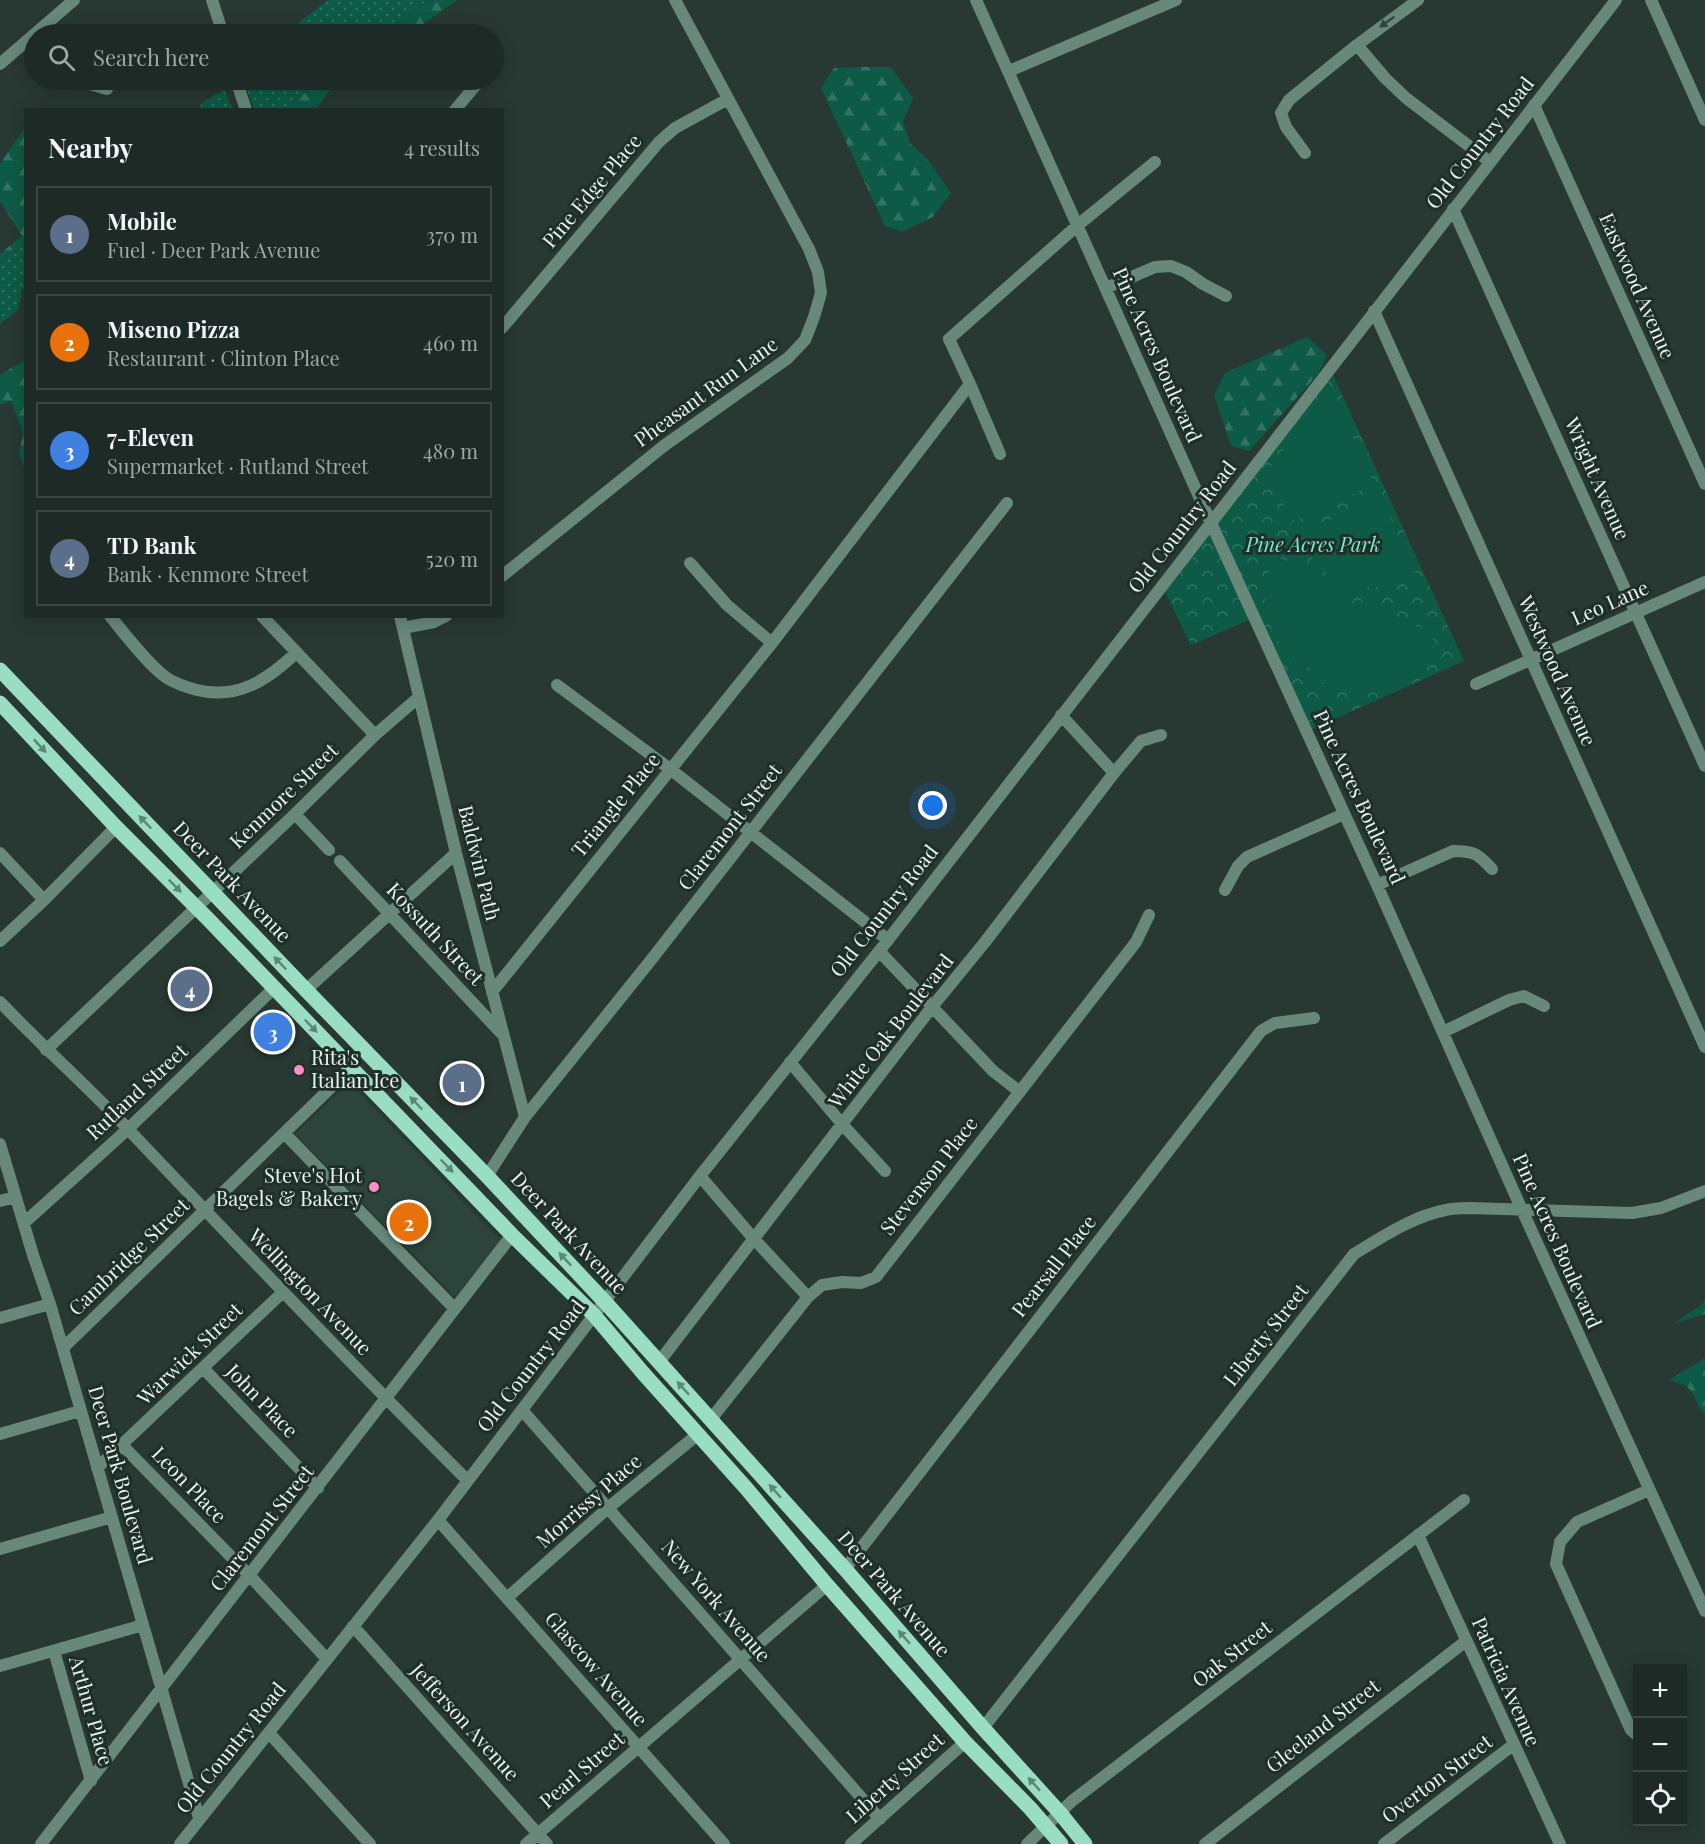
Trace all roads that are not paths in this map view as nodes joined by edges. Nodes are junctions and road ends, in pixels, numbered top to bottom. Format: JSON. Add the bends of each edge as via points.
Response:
{"nodes":[{"id":1,"x":74,"y":0,"type":"edge"},
{"id":2,"x":212,"y":0,"type":"edge"},
{"id":3,"x":675,"y":0,"type":"edge"},
{"id":4,"x":976,"y":0,"type":"edge"},
{"id":5,"x":1176,"y":0,"type":"edge"},
{"id":6,"x":1418,"y":0,"type":"edge"},
{"id":7,"x":1616,"y":0,"type":"edge"},
{"id":8,"x":1651,"y":0,"type":"edge"},
{"id":9,"x":46,"y":24,"type":"edge"},
{"id":10,"x":220,"y":24,"type":"edge"},
{"id":11,"x":24,"y":43,"type":"edge"},
{"id":12,"x":1357,"y":45,"type":"junction"},
{"id":13,"x":0,"y":64,"type":"edge"},
{"id":14,"x":1008,"y":72,"type":"junction"},
{"id":15,"x":240,"y":90,"type":"edge"},
{"id":16,"x":472,"y":90,"type":"edge"},
{"id":17,"x":728,"y":99,"type":"junction"},
{"id":18,"x":1534,"y":105,"type":"junction"},
{"id":19,"x":245,"y":108,"type":"edge"},
{"id":20,"x":457,"y":108,"type":"edge"},
{"id":21,"x":1705,"y":120,"type":"edge"},
{"id":22,"x":1305,"y":153,"type":"dead end"},
{"id":23,"x":1155,"y":162,"type":"dead end"},
{"id":24,"x":1490,"y":162,"type":"junction"},
{"id":25,"x":1453,"y":209,"type":"junction"},
{"id":26,"x":1078,"y":225,"type":"junction"},
{"id":27,"x":1106,"y":288,"type":"junction"},
{"id":28,"x":1226,"y":296,"type":"dead end"},
{"id":29,"x":1374,"y":311,"type":"junction"},
{"id":30,"x":504,"y":326,"type":"edge"},
{"id":31,"x":970,"y":384,"type":"junction"},
{"id":32,"x":1000,"y":454,"type":"dead end"},
{"id":33,"x":1705,"y":483,"type":"edge"},
{"id":34,"x":1007,"y":503,"type":"dead end"},
{"id":35,"x":1211,"y":523,"type":"junction"},
{"id":36,"x":690,"y":563,"type":"dead end"},
{"id":37,"x":504,"y":574,"type":"edge"},
{"id":38,"x":1705,"y":582,"type":"edge"},
{"id":39,"x":1636,"y":613,"type":"junction"},
{"id":40,"x":112,"y":618,"type":"edge"},
{"id":41,"x":264,"y":618,"type":"edge"},
{"id":42,"x":442,"y":618,"type":"edge"},
{"id":43,"x":401,"y":622,"type":"edge"},
{"id":44,"x":772,"y":643,"type":"junction"},
{"id":45,"x":296,"y":653,"type":"junction"},
{"id":46,"x":1530,"y":659,"type":"junction"},
{"id":47,"x":0,"y":670,"type":"edge"},
{"id":48,"x":1476,"y":684,"type":"dead end"},
{"id":49,"x":557,"y":685,"type":"dead end"},
{"id":50,"x":419,"y":696,"type":"junction"},
{"id":51,"x":0,"y":703,"type":"edge"},
{"id":52,"x":1060,"y":715,"type":"junction"},
{"id":53,"x":375,"y":735,"type":"junction"},
{"id":54,"x":1161,"y":735,"type":"dead end"},
{"id":55,"x":1705,"y":766,"type":"edge"},
{"id":56,"x":670,"y":769,"type":"junction"},
{"id":57,"x":1114,"y":773,"type":"junction"},
{"id":58,"x":295,"y":814,"type":"junction"},
{"id":59,"x":1344,"y":814,"type":"junction"},
{"id":60,"x":116,"y":827,"type":"junction"},
{"id":61,"x":751,"y":831,"type":"junction"},
{"id":62,"x":329,"y":850,"type":"dead end"},
{"id":63,"x":0,"y":853,"type":"edge"},
{"id":64,"x":456,"y":853,"type":"junction"},
{"id":65,"x":340,"y":861,"type":"dead end"},
{"id":66,"x":1492,"y":869,"type":"dead end"},
{"id":67,"x":1377,"y":885,"type":"junction"},
{"id":68,"x":1225,"y":890,"type":"dead end"},
{"id":69,"x":212,"y":892,"type":"junction"},
{"id":70,"x":44,"y":900,"type":"junction"},
{"id":71,"x":196,"y":907,"type":"junction"},
{"id":72,"x":388,"y":913,"type":"junction"},
{"id":73,"x":1149,"y":915,"type":"dead end"},
{"id":74,"x":888,"y":940,"type":"junction"},
{"id":75,"x":0,"y":941,"type":"edge"},
{"id":76,"x":879,"y":951,"type":"junction"},
{"id":77,"x":274,"y":988,"type":"junction"},
{"id":78,"x":306,"y":990,"type":"junction"},
{"id":79,"x":492,"y":992,"type":"junction"},
{"id":80,"x":0,"y":1002,"type":"edge"},
{"id":81,"x":1544,"y":1006,"type":"dead end"},
{"id":82,"x":932,"y":1007,"type":"junction"},
{"id":83,"x":1314,"y":1018,"type":"dead end"},
{"id":84,"x":1443,"y":1032,"type":"junction"},
{"id":85,"x":502,"y":1034,"type":"junction"},
{"id":86,"x":1705,"y":1047,"type":"edge"},
{"id":87,"x":46,"y":1050,"type":"junction"},
{"id":88,"x":790,"y":1062,"type":"junction"},
{"id":89,"x":352,"y":1067,"type":"junction"},
{"id":90,"x":1020,"y":1092,"type":"junction"},
{"id":91,"x":525,"y":1118,"type":"junction"},
{"id":92,"x":842,"y":1124,"type":"junction"},
{"id":93,"x":128,"y":1129,"type":"junction"},
{"id":94,"x":285,"y":1134,"type":"junction"},
{"id":95,"x":0,"y":1144,"type":"edge"},
{"id":96,"x":885,"y":1171,"type":"dead end"},
{"id":97,"x":487,"y":1176,"type":"junction"},
{"id":98,"x":700,"y":1176,"type":"junction"},
{"id":99,"x":1705,"y":1191,"type":"edge"},
{"id":100,"x":16,"y":1197,"type":"junction"},
{"id":101,"x":0,"y":1201,"type":"edge"},
{"id":102,"x":1522,"y":1210,"type":"junction"},
{"id":103,"x":205,"y":1211,"type":"junction"},
{"id":104,"x":24,"y":1223,"type":"junction"},
{"id":105,"x":513,"y":1235,"type":"junction"},
{"id":106,"x":754,"y":1239,"type":"junction"},
{"id":107,"x":283,"y":1292,"type":"junction"},
{"id":108,"x":808,"y":1297,"type":"junction"},
{"id":109,"x":605,"y":1302,"type":"junction"},
{"id":110,"x":50,"y":1304,"type":"junction"},
{"id":111,"x":455,"y":1310,"type":"junction"},
{"id":112,"x":594,"y":1315,"type":"junction"},
{"id":113,"x":0,"y":1318,"type":"edge"},
{"id":114,"x":63,"y":1348,"type":"junction"},
{"id":115,"x":659,"y":1362,"type":"junction"},
{"id":116,"x":203,"y":1368,"type":"junction"},
{"id":117,"x":386,"y":1399,"type":"junction"},
{"id":118,"x":522,"y":1410,"type":"junction"},
{"id":119,"x":80,"y":1411,"type":"junction"},
{"id":120,"x":711,"y":1419,"type":"junction"},
{"id":121,"x":0,"y":1434,"type":"edge"},
{"id":122,"x":697,"y":1435,"type":"junction"},
{"id":123,"x":122,"y":1445,"type":"junction"},
{"id":124,"x":97,"y":1468,"type":"junction"},
{"id":125,"x":467,"y":1480,"type":"junction"},
{"id":126,"x":318,"y":1488,"type":"junction"},
{"id":127,"x":1649,"y":1490,"type":"junction"},
{"id":128,"x":1464,"y":1500,"type":"dead end"},
{"id":129,"x":608,"y":1508,"type":"junction"},
{"id":130,"x":112,"y":1517,"type":"junction"},
{"id":131,"x":438,"y":1520,"type":"junction"},
{"id":132,"x":1418,"y":1536,"type":"junction"},
{"id":133,"x":0,"y":1549,"type":"edge"},
{"id":134,"x":845,"y":1569,"type":"junction"},
{"id":135,"x":249,"y":1575,"type":"junction"},
{"id":136,"x":827,"y":1585,"type":"junction"},
{"id":137,"x":508,"y":1598,"type":"junction"},
{"id":138,"x":1705,"y":1611,"type":"edge"},
{"id":139,"x":143,"y":1625,"type":"junction"},
{"id":140,"x":353,"y":1626,"type":"junction"},
{"id":141,"x":1466,"y":1641,"type":"junction"},
{"id":142,"x":54,"y":1651,"type":"junction"},
{"id":143,"x":326,"y":1658,"type":"junction"},
{"id":144,"x":740,"y":1658,"type":"junction"},
{"id":145,"x":0,"y":1666,"type":"edge"},
{"id":146,"x":161,"y":1688,"type":"junction"},
{"id":147,"x":983,"y":1728,"type":"junction"},
{"id":148,"x":1633,"y":1732,"type":"edge"},
{"id":149,"x":269,"y":1733,"type":"junction"},
{"id":150,"x":965,"y":1742,"type":"junction"},
{"id":151,"x":1513,"y":1745,"type":"junction"},
{"id":152,"x":639,"y":1747,"type":"junction"},
{"id":153,"x":91,"y":1781,"type":"junction"},
{"id":154,"x":1060,"y":1813,"type":"junction"},
{"id":155,"x":200,"y":1818,"type":"junction"},
{"id":156,"x":880,"y":1819,"type":"junction"},
{"id":157,"x":1047,"y":1827,"type":"junction"},
{"id":158,"x":538,"y":1833,"type":"junction"},
{"id":159,"x":367,"y":1843,"type":"edge"},
{"id":160,"x":41,"y":1844,"type":"edge"},
{"id":161,"x":180,"y":1844,"type":"edge"},
{"id":162,"x":526,"y":1844,"type":"edge"},
{"id":163,"x":547,"y":1844,"type":"edge"},
{"id":164,"x":724,"y":1844,"type":"edge"},
{"id":165,"x":851,"y":1844,"type":"edge"},
{"id":166,"x":1028,"y":1844,"type":"edge"},
{"id":167,"x":1061,"y":1844,"type":"edge"},
{"id":168,"x":1085,"y":1844,"type":"edge"},
{"id":169,"x":1205,"y":1844,"type":"edge"},
{"id":170,"x":1384,"y":1844,"type":"edge"},
{"id":171,"x":1560,"y":1844,"type":"edge"}],
"edges":[{"from":1,"to":9,"type":"street"},
{"from":2,"to":10,"type":"street"},
{"from":3,"to":17,"type":"street","name":"Pheasant Run Lane"},
{"from":4,"to":14,"type":"street","name":"Pine Acres Boulevard"},
{"from":5,"to":14,"type":"street"},
{"from":6,"to":12,"type":"street","one_way":true},
{"from":7,"to":18,"type":"street","name":"Old Country Road"},
{"from":8,"to":21,"type":"street"},
{"from":11,"to":13,"type":"street"},
{"from":12,"to":22,"type":"street","via":[[1289,100],[1281,113]]},
{"from":12,"to":24,"type":"street","via":[[1406,98]]},
{"from":14,"to":26,"type":"street","name":"Pine Acres Boulevard"},
{"from":15,"to":19,"type":"street"},
{"from":16,"to":20,"type":"street"},
{"from":17,"to":30,"type":"street","name":"Pine Edge Place","via":[[675,128],[659,142]]},
{"from":17,"to":37,"type":"street","name":"Pheasant Run Lane","via":[[818,272],[821,293],[805,340],[788,358],[665,444]]},
{"from":18,"to":24,"type":"street","name":"Old Country Road"},
{"from":18,"to":33,"type":"street","name":"Eastwood Avenue"},
{"from":23,"to":26,"type":"street"},
{"from":24,"to":25,"type":"street","name":"Old Country Road"},
{"from":25,"to":29,"type":"street","name":"Old Country Road"},
{"from":25,"to":39,"type":"street","name":"Wright Avenue"},
{"from":26,"to":27,"type":"street","name":"Pine Acres Boulevard"},
{"from":26,"to":31,"type":"street","via":[[950,339]]},
{"from":27,"to":28,"type":"street","via":[[1155,267],[1171,266]]},
{"from":27,"to":35,"type":"street","name":"Pine Acres Boulevard"},
{"from":29,"to":35,"type":"street","name":"Old Country Road"},
{"from":29,"to":46,"type":"street","name":"Westwood Avenue"},
{"from":31,"to":32,"type":"street"},
{"from":31,"to":44,"type":"street","name":"Triangle Place"},
{"from":34,"to":61,"type":"street","name":"Claremont Street"},
{"from":35,"to":52,"type":"street","name":"Old Country Road"},
{"from":35,"to":59,"type":"street","name":"Pine Acres Boulevard"},
{"from":36,"to":44,"type":"street","via":[[727,605]]},
{"from":38,"to":39,"type":"street","name":"Leo Lane"},
{"from":39,"to":46,"type":"street","name":"Leo Lane"},
{"from":39,"to":55,"type":"street","name":"Wright Avenue"},
{"from":40,"to":45,"type":"street","via":[[165,677],[203,691],[225,693],[247,688],[264,680]]},
{"from":41,"to":45,"type":"street"},
{"from":42,"to":43,"type":"street","via":[[434,622]]},
{"from":43,"to":50,"type":"street","name":"Baldwin Path"},
{"from":44,"to":56,"type":"street","name":"Triangle Place"},
{"from":45,"to":53,"type":"street"},
{"from":46,"to":48,"type":"street","name":"Leo Lane"},
{"from":46,"to":86,"type":"street","name":"Westwood Avenue"},
{"from":69,"to":47,"type":"main road","name":"Deer Park Avenue","one_way":true},
{"from":49,"to":56,"type":"street"},
{"from":50,"to":53,"type":"street","name":"Kenmore Street"},
{"from":50,"to":64,"type":"street","name":"Baldwin Path"},
{"from":51,"to":60,"type":"main road","name":"Deer Park Avenue","one_way":true},
{"from":52,"to":57,"type":"street"},
{"from":52,"to":74,"type":"street","name":"Old Country Road"},
{"from":53,"to":58,"type":"street","name":"Kenmore Street"},
{"from":54,"to":57,"type":"street","name":"White Oak Boulevard","via":[[1142,741]]},
{"from":56,"to":61,"type":"street"},
{"from":56,"to":79,"type":"street","name":"Triangle Place"},
{"from":57,"to":82,"type":"street","name":"White Oak Boulevard"},
{"from":58,"to":62,"type":"street"},
{"from":58,"to":69,"type":"street","name":"Kenmore Street"},
{"from":59,"to":67,"type":"street","name":"Pine Acres Boulevard"},
{"from":59,"to":68,"type":"street","via":[[1247,857]]},
{"from":60,"to":70,"type":"street"},
{"from":60,"to":71,"type":"main road","name":"Deer Park Avenue","one_way":true},
{"from":61,"to":74,"type":"street"},
{"from":61,"to":91,"type":"street","name":"Claremont Street"},
{"from":63,"to":70,"type":"street"},
{"from":64,"to":72,"type":"street"},
{"from":64,"to":79,"type":"street","name":"Baldwin Path"},
{"from":65,"to":72,"type":"street","name":"Kossuth Street"},
{"from":66,"to":67,"type":"street","via":[[1478,855],[1453,850]]},
{"from":67,"to":84,"type":"street","name":"Pine Acres Boulevard"},
{"from":69,"to":71,"type":"street","name":"Kenmore Street"},
{"from":78,"to":69,"type":"main road","name":"Deer Park Avenue","one_way":true},
{"from":70,"to":75,"type":"street"},
{"from":71,"to":77,"type":"main road","name":"Deer Park Avenue"},
{"from":71,"to":87,"type":"street","name":"Kenmore Street"},
{"from":72,"to":78,"type":"street"},
{"from":72,"to":85,"type":"street","name":"Kossuth Street"},
{"from":73,"to":90,"type":"street","name":"Stevenson Place","via":[[1136,942]]},
{"from":74,"to":76,"type":"street","name":"Old Country Road"},
{"from":76,"to":82,"type":"street"},
{"from":76,"to":88,"type":"street","name":"Old Country Road"},
{"from":77,"to":89,"type":"main road","name":"Deer Park Avenue","one_way":true},
{"from":77,"to":93,"type":"street","name":"Rutland Street"},
{"from":97,"to":78,"type":"main road","name":"Deer Park Avenue","one_way":true},
{"from":79,"to":85,"type":"street","name":"Baldwin Path"},
{"from":80,"to":87,"type":"street","name":"Wellington Avenue"},
{"from":81,"to":84,"type":"street","via":[[1524,996]]},
{"from":82,"to":90,"type":"street","via":[[993,1071]]},
{"from":82,"to":92,"type":"street","name":"White Oak Boulevard"},
{"from":83,"to":134,"type":"street","name":"Pearsall Place","via":[[1275,1023],[1261,1031]]},
{"from":84,"to":102,"type":"street","name":"Pine Acres Boulevard"},
{"from":85,"to":91,"type":"street","name":"Baldwin Path"},
{"from":87,"to":93,"type":"street","name":"Wellington Avenue"},
{"from":88,"to":92,"type":"street"},
{"from":88,"to":98,"type":"street","name":"Old Country Road"},
{"from":89,"to":94,"type":"street","name":"Cambridge Street"},
{"from":89,"to":105,"type":"main road","name":"Deer Park Avenue","one_way":true},
{"from":90,"to":108,"type":"street","name":"Stevenson Place","via":[[876,1276],[861,1283],[822,1285]]},
{"from":91,"to":97,"type":"street","name":"Claremont Street"},
{"from":92,"to":96,"type":"street"},
{"from":92,"to":106,"type":"street","name":"White Oak Boulevard"},
{"from":93,"to":103,"type":"street","name":"Wellington Avenue"},
{"from":93,"to":104,"type":"street","name":"Rutland Street"},
{"from":94,"to":103,"type":"street","name":"Cambridge Street"},
{"from":94,"to":111,"type":"street"},
{"from":95,"to":100,"type":"street","name":"Deer Park Boulevard"},
{"from":109,"to":97,"type":"main road","name":"Deer Park Avenue","one_way":true},
{"from":98,"to":106,"type":"street"},
{"from":98,"to":109,"type":"street","name":"Old Country Road"},
{"from":99,"to":102,"type":"street","name":"Liberty Street","via":[[1660,1208],[1632,1213]]},
{"from":100,"to":101,"type":"street"},
{"from":100,"to":104,"type":"street","name":"Deer Park Boulevard"},
{"from":102,"to":127,"type":"street","name":"Pine Acres Boulevard"},
{"from":102,"to":147,"type":"street","name":"Liberty Street","via":[[1446,1210],[1395,1230],[1354,1254]]},
{"from":103,"to":107,"type":"street","name":"Wellington Avenue"},
{"from":103,"to":114,"type":"street","name":"Cambridge Street"},
{"from":104,"to":110,"type":"street","name":"Deer Park Boulevard"},
{"from":105,"to":111,"type":"street","name":"Claremont Street"},
{"from":105,"to":112,"type":"main road","name":"Deer Park Avenue"},
{"from":106,"to":108,"type":"street"},
{"from":106,"to":115,"type":"street","name":"White Oak Boulevard"},
{"from":107,"to":116,"type":"street","name":"Warwick Street"},
{"from":107,"to":117,"type":"street","name":"Wellington Avenue"},
{"from":108,"to":120,"type":"street","name":"Stevenson Place"},
{"from":109,"to":112,"type":"street","name":"Old Country Road"},
{"from":109,"to":115,"type":"main road","name":"Deer Park Avenue"},
{"from":110,"to":113,"type":"street"},
{"from":110,"to":114,"type":"street","name":"Deer Park Boulevard"},
{"from":111,"to":117,"type":"street","name":"Claremont Street"},
{"from":112,"to":118,"type":"street","name":"Old Country Road"},
{"from":112,"to":122,"type":"main road","name":"Deer Park Avenue"},
{"from":114,"to":119,"type":"street","name":"Deer Park Boulevard"},
{"from":120,"to":115,"type":"main road","name":"Deer Park Avenue","one_way":true},
{"from":116,"to":123,"type":"street","name":"Warwick Street"},
{"from":116,"to":126,"type":"street","name":"John Place"},
{"from":117,"to":125,"type":"street","name":"Wellington Avenue"},
{"from":117,"to":126,"type":"street","name":"Claremont Street"},
{"from":118,"to":125,"type":"street","name":"Old Country Road"},
{"from":118,"to":129,"type":"street","name":"New York Avenue"},
{"from":119,"to":121,"type":"street"},
{"from":119,"to":124,"type":"street","name":"Deer Park Boulevard"},
{"from":134,"to":120,"type":"main road","name":"Deer Park Avenue","one_way":true},
{"from":122,"to":129,"type":"street","name":"Morrissy Place"},
{"from":122,"to":136,"type":"main road","name":"Deer Park Avenue"},
{"from":123,"to":124,"type":"street","name":"Warwick Street"},
{"from":123,"to":135,"type":"street","name":"Leon Place"},
{"from":124,"to":130,"type":"street","name":"Deer Park Boulevard"},
{"from":125,"to":131,"type":"street","name":"Old Country Road"},
{"from":126,"to":135,"type":"street","name":"Claremont Street"},
{"from":127,"to":138,"type":"street","name":"Pine Acres Boulevard"},
{"from":127,"to":148,"type":"street","via":[[1577,1522],[1560,1542],[1556,1564]]},
{"from":128,"to":132,"type":"street","name":"Oak Street"},
{"from":129,"to":137,"type":"street","name":"Morrissy Place"},
{"from":129,"to":144,"type":"street","name":"New York Avenue"},
{"from":130,"to":133,"type":"street"},
{"from":130,"to":139,"type":"street","name":"Deer Park Boulevard"},
{"from":131,"to":137,"type":"street","name":"Glascow Avenue"},
{"from":131,"to":140,"type":"street","name":"Old Country Road"},
{"from":132,"to":141,"type":"street","name":"Patricia Avenue"},
{"from":132,"to":154,"type":"street","name":"Oak Street"},
{"from":147,"to":134,"type":"main road","name":"Deer Park Avenue","one_way":true},
{"from":135,"to":143,"type":"street","name":"Leon Place"},
{"from":135,"to":146,"type":"street","name":"Claremont Street"},
{"from":136,"to":144,"type":"street","name":"Pearl Street"},
{"from":136,"to":150,"type":"main road","name":"Deer Park Avenue"},
{"from":137,"to":152,"type":"street","name":"Glascow Avenue"},
{"from":139,"to":142,"type":"street"},
{"from":139,"to":146,"type":"street","name":"Deer Park Boulevard"},
{"from":140,"to":143,"type":"street","name":"Old Country Road"},
{"from":140,"to":158,"type":"street","name":"Jefferson Avenue"},
{"from":141,"to":151,"type":"street","name":"Patricia Avenue"},
{"from":141,"to":169,"type":"street","name":"Gleeland Street"},
{"from":142,"to":145,"type":"street"},
{"from":142,"to":153,"type":"street","name":"Arthur Place"},
{"from":143,"to":149,"type":"street","name":"Old Country Road"},
{"from":144,"to":152,"type":"street","name":"Pearl Street"},
{"from":144,"to":156,"type":"street","name":"New York Avenue"},
{"from":146,"to":153,"type":"street","name":"Claremont Street"},
{"from":146,"to":155,"type":"street","name":"Deer Park Boulevard"},
{"from":154,"to":147,"type":"main road","name":"Deer Park Avenue","one_way":true},
{"from":149,"to":155,"type":"street","name":"Old Country Road"},
{"from":149,"to":159,"type":"street"},
{"from":150,"to":156,"type":"street","name":"Liberty Street"},
{"from":150,"to":157,"type":"main road","name":"Deer Park Avenue"},
{"from":151,"to":170,"type":"street","name":"Overton Street"},
{"from":151,"to":171,"type":"street","name":"Patricia Avenue"},
{"from":152,"to":158,"type":"street","name":"Pearl Street"},
{"from":152,"to":164,"type":"street","name":"Glascow Avenue"},
{"from":153,"to":160,"type":"street","name":"Claremont Street"},
{"from":154,"to":157,"type":"street","name":"Oak Street"},
{"from":154,"to":168,"type":"main road","name":"Deer Park Avenue"},
{"from":155,"to":161,"type":"street","name":"Old Country Road"},
{"from":156,"to":165,"type":"street","name":"Liberty Street"},
{"from":157,"to":166,"type":"street","name":"Oak Street"},
{"from":157,"to":167,"type":"main road","name":"Deer Park Avenue"},
{"from":158,"to":162,"type":"street","name":"Pearl Street"},
{"from":158,"to":163,"type":"street","name":"Jefferson Avenue"}]}
